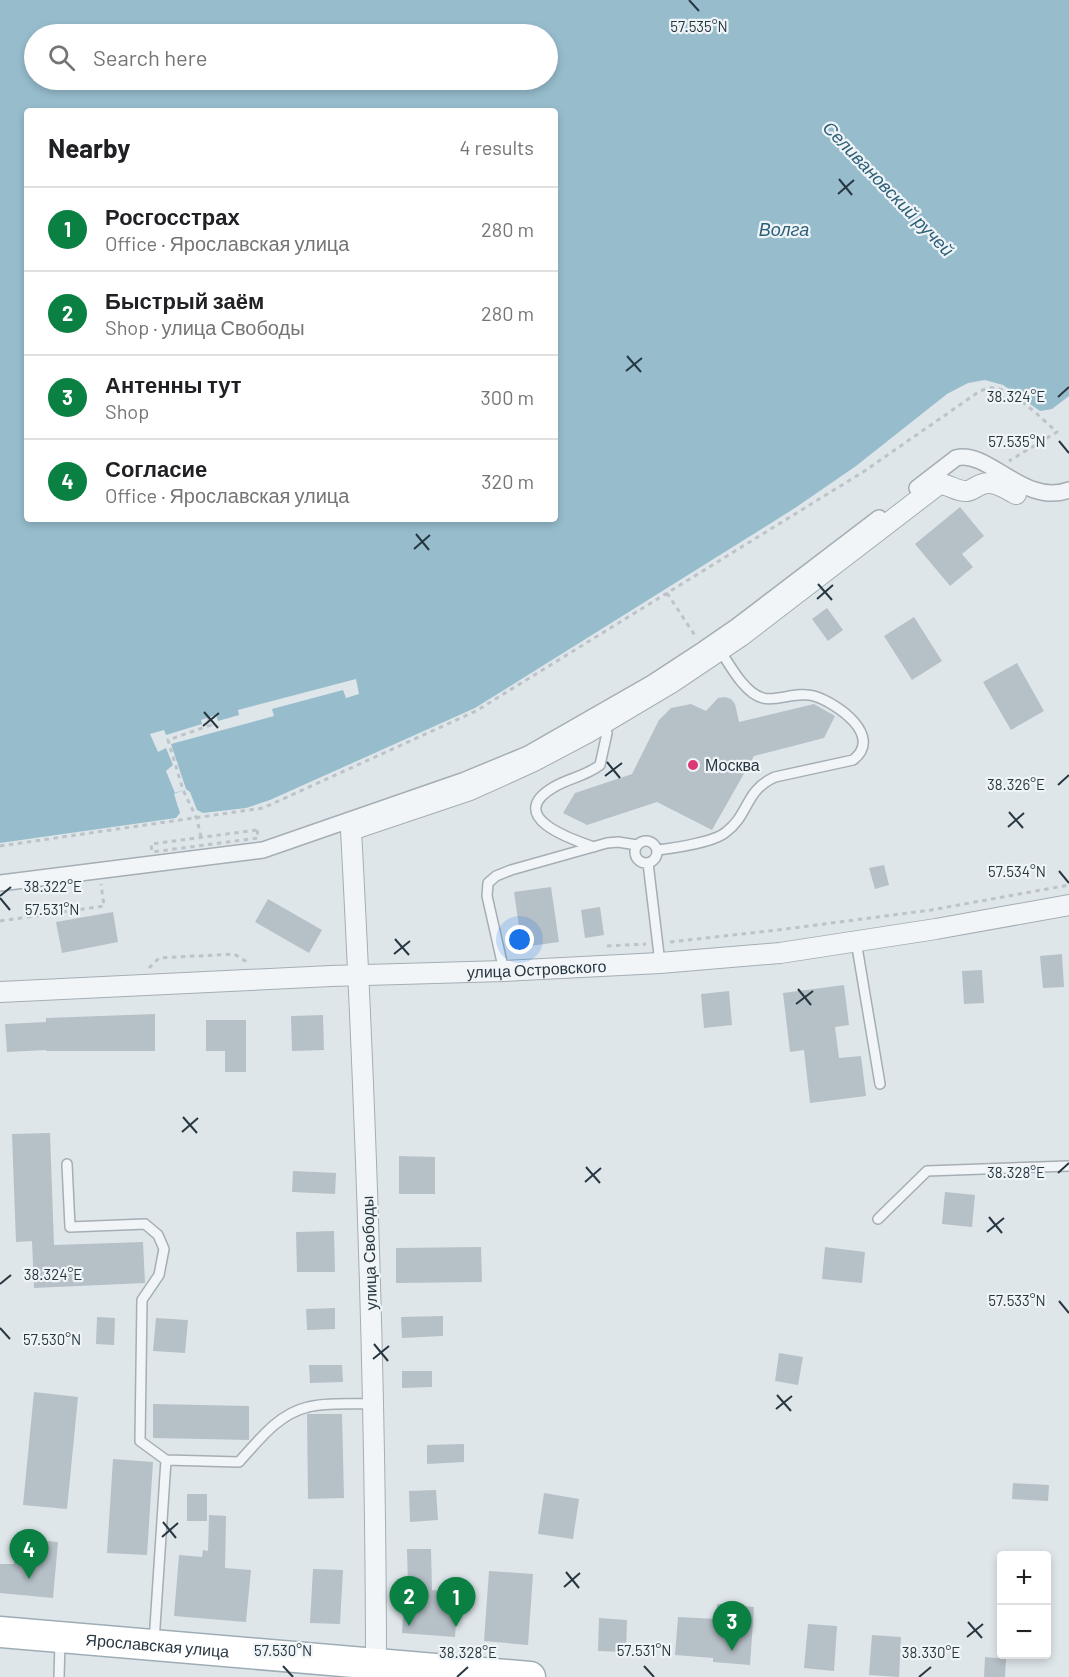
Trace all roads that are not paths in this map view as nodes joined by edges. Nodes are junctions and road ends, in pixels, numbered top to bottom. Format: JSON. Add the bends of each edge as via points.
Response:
{"nodes":[{"id":1,"x":1069,"y":490,"type":"edge"},
{"id":2,"x":1016,"y":494,"type":"dead end"},
{"id":3,"x":712,"y":650,"type":"junction"},
{"id":4,"x":602,"y":724,"type":"junction"},
{"id":5,"x":637,"y":845,"type":"junction"},
{"id":6,"x":594,"y":846,"type":"junction"},
{"id":7,"x":658,"y":850,"type":"junction"},
{"id":8,"x":648,"y":863,"type":"junction"},
{"id":9,"x":0,"y":883,"type":"edge"},
{"id":10,"x":1069,"y":905,"type":"edge"},
{"id":11,"x":856,"y":941,"type":"junction"},
{"id":12,"x":660,"y":963,"type":"junction"},
{"id":13,"x":504,"y":971,"type":"junction"},
{"id":14,"x":359,"y":975,"type":"junction"},
{"id":15,"x":0,"y":992,"type":"edge"},
{"id":16,"x":880,"y":1084,"type":"dead end"},
{"id":17,"x":67,"y":1164,"type":"dead end"},
{"id":18,"x":1069,"y":1166,"type":"edge"},
{"id":19,"x":878,"y":1219,"type":"dead end"},
{"id":20,"x":374,"y":1404,"type":"junction"},
{"id":21,"x":166,"y":1460,"type":"junction"},
{"id":22,"x":0,"y":1632,"type":"edge"},
{"id":23,"x":60,"y":1637,"type":"junction"},
{"id":24,"x":154,"y":1645,"type":"junction"},
{"id":25,"x":376,"y":1670,"type":"edge"},
{"id":26,"x":59,"y":1677,"type":"edge"},
{"id":27,"x":530,"y":1677,"type":"edge"}],
"edges":[{"from":1,"to":3,"type":"street","via":[[1049,494],[968,457],[956,458],[736,627]]},
{"from":2,"to":3,"type":"street","via":[[994,483],[986,482],[968,491],[939,484]]},
{"from":3,"to":4,"type":"street","via":[[670,683]]},
{"from":3,"to":7,"type":"lane","via":[[750,691],[763,699],[797,695],[828,702],[857,725],[863,734],[863,745],[860,755],[853,760],[764,782],[724,835]]},
{"from":3,"to":9,"type":"street","via":[[528,754],[263,850]]},
{"from":4,"to":6,"type":"lane","via":[[607,733],[600,765],[555,786],[541,796],[536,806],[538,818],[548,827]]},
{"from":4,"to":14,"type":"street","name":"улица Свободы","via":[[470,790],[351,830]]},
{"from":5,"to":6,"type":"lane","via":[[618,842]]},
{"from":5,"to":7,"type":"lane","via":[[649,840]]},
{"from":5,"to":8,"type":"lane","via":[[636,856]]},
{"from":6,"to":13,"type":"lane","via":[[511,870],[488,883],[487,896]]},
{"from":7,"to":8,"type":"lane","via":[[656,858]]},
{"from":8,"to":12,"type":"lane"},
{"from":10,"to":11,"type":"street","name":"улица Островского"},
{"from":11,"to":12,"type":"street","name":"улица Островского","via":[[780,953]]},
{"from":11,"to":16,"type":"lane"},
{"from":12,"to":13,"type":"street","name":"улица Островского"},
{"from":13,"to":14,"type":"street","name":"улица Островского"},
{"from":14,"to":15,"type":"street","name":"улица Островского"},
{"from":14,"to":20,"type":"street","name":"улица Свободы"},
{"from":17,"to":21,"type":"lane","via":[[69,1227],[145,1224],[158,1234],[164,1249],[159,1275],[142,1300],[140,1441]]},
{"from":18,"to":19,"type":"lane","via":[[927,1171]]},
{"from":20,"to":21,"type":"lane","via":[[309,1406],[290,1413],[239,1462]]},
{"from":20,"to":25,"type":"street","name":"улица Свободы"},
{"from":21,"to":24,"type":"lane"},
{"from":22,"to":23,"type":"main road","name":"Ярославская улица"},
{"from":23,"to":24,"type":"main road","name":"Ярославская улица"},
{"from":23,"to":26,"type":"lane"},
{"from":24,"to":25,"type":"main road","name":"Ярославская улица"},
{"from":25,"to":27,"type":"main road","name":"Ярославская улица"}]}
